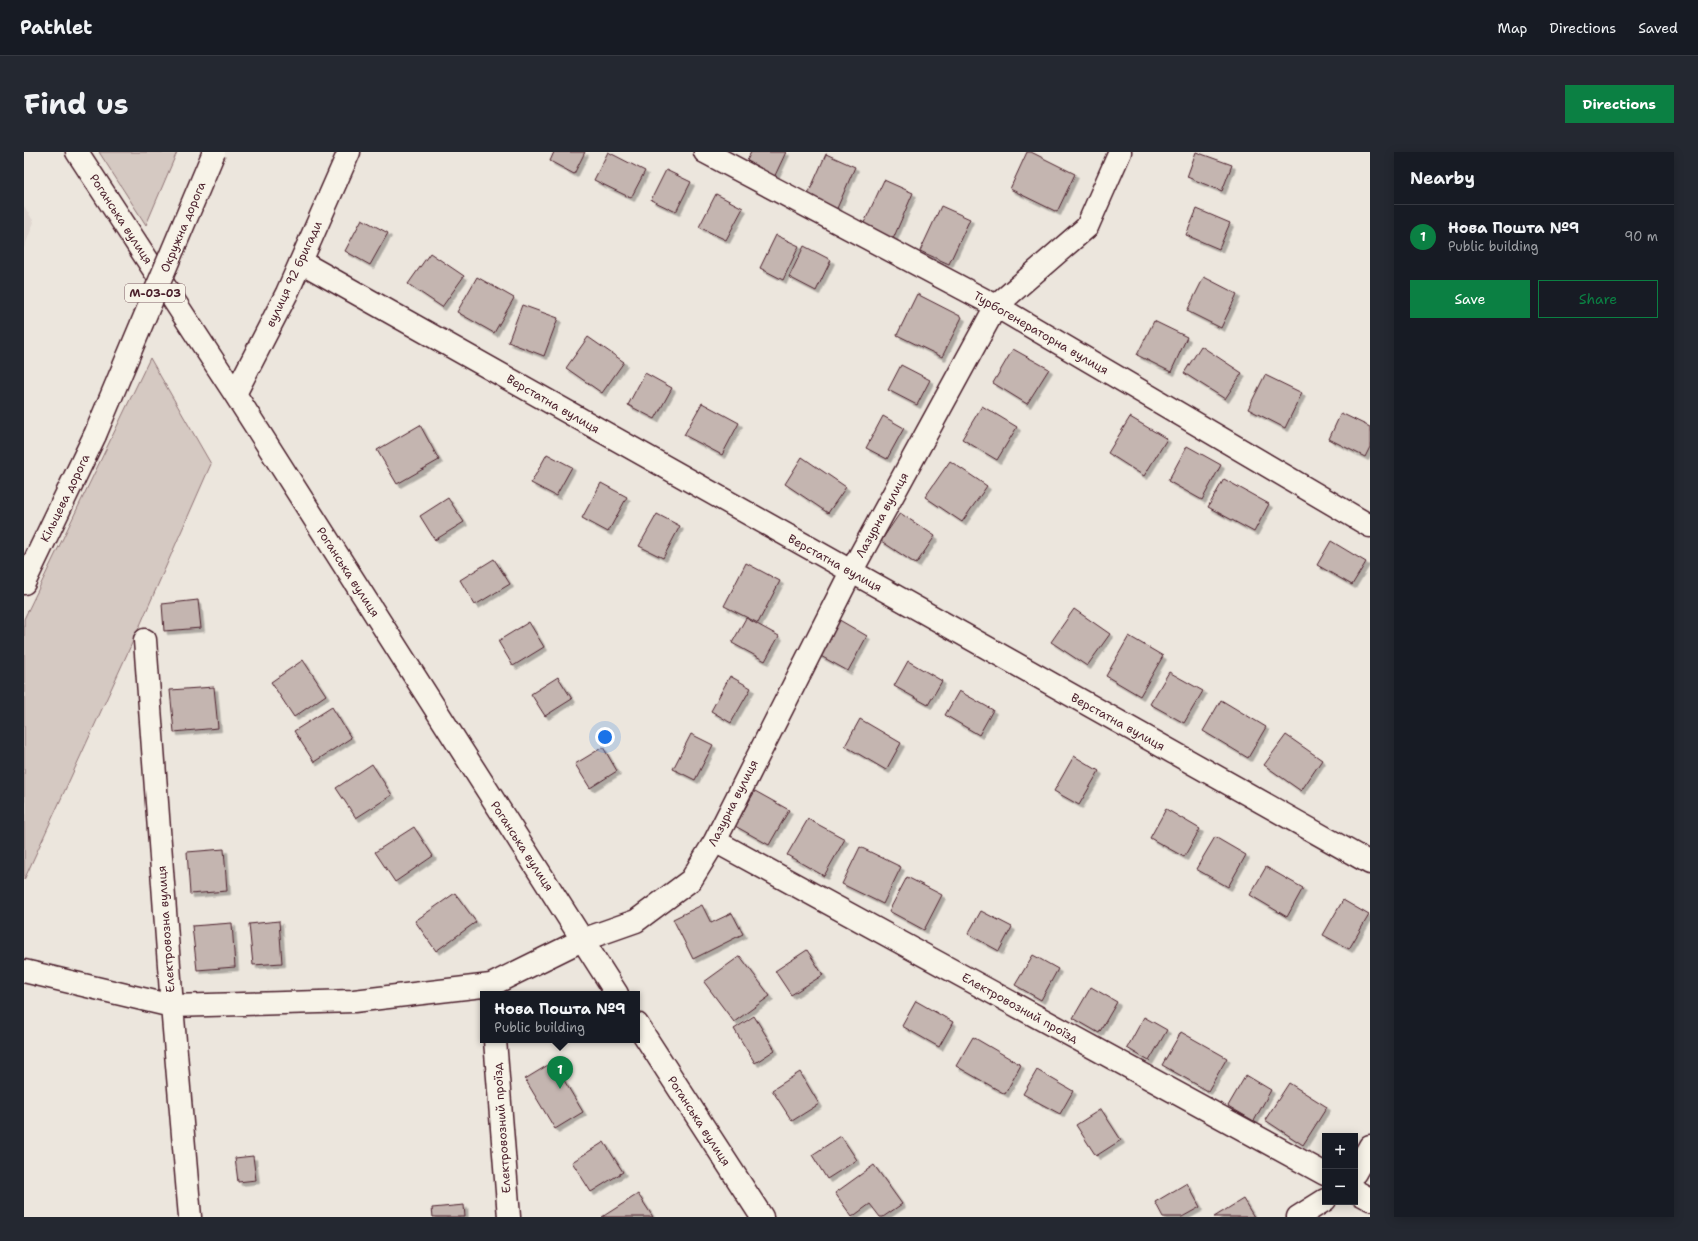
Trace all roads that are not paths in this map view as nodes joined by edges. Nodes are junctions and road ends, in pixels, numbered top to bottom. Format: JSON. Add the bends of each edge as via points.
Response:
{"nodes":[{"id":1,"x":77,"y":152,"type":"edge"},
{"id":2,"x":214,"y":152,"type":"edge"},
{"id":3,"x":349,"y":152,"type":"edge"},
{"id":4,"x":705,"y":152,"type":"edge"},
{"id":5,"x":1120,"y":152,"type":"edge"},
{"id":6,"x":301,"y":262,"type":"junction"},
{"id":7,"x":996,"y":306,"type":"junction"},
{"id":8,"x":234,"y":394,"type":"junction"},
{"id":9,"x":95,"y":435,"type":"joint"},
{"id":10,"x":1369,"y":520,"type":"edge"},
{"id":11,"x":851,"y":572,"type":"junction"},
{"id":12,"x":24,"y":583,"type":"edge"},
{"id":13,"x":145,"y":640,"type":"dead end"},
{"id":14,"x":715,"y":841,"type":"junction"},
{"id":15,"x":1370,"y":863,"type":"edge"},
{"id":16,"x":582,"y":940,"type":"junction"},
{"id":17,"x":24,"y":971,"type":"edge"},
{"id":18,"x":492,"y":989,"type":"edge"},
{"id":19,"x":615,"y":991,"type":"edge"},
{"id":20,"x":172,"y":1006,"type":"junction"},
{"id":21,"x":640,"y":1029,"type":"edge"},
{"id":22,"x":496,"y":1043,"type":"edge"},
{"id":23,"x":1370,"y":1146,"type":"edge"},
{"id":24,"x":1357,"y":1169,"type":"edge"},
{"id":25,"x":1322,"y":1172,"type":"edge"},
{"id":26,"x":1358,"y":1193,"type":"edge"},
{"id":27,"x":1370,"y":1199,"type":"edge"},
{"id":28,"x":1322,"y":1202,"type":"edge"},
{"id":29,"x":190,"y":1217,"type":"edge"},
{"id":30,"x":509,"y":1217,"type":"edge"},
{"id":31,"x":762,"y":1217,"type":"edge"},
{"id":32,"x":1298,"y":1217,"type":"edge"}],
"edges":[{"from":1,"to":8,"type":"main road","name":"Роганська вулиця"},
{"from":2,"to":9,"type":"main road","name":"Окружна дорога","number":"М-03-03","bridge":true},
{"from":3,"to":6,"type":"main road","name":"вулиця 92 бригади"},
{"from":4,"to":7,"type":"main road","name":"Турбогенераторна вулиця"},
{"from":5,"to":7,"type":"main road","name":"Лазурна вулиця","via":[[1087,227]]},
{"from":6,"to":8,"type":"main road","name":"вулиця 92 бригади"},
{"from":6,"to":11,"type":"main road","name":"Верстатна вулиця"},
{"from":7,"to":10,"type":"main road","name":"Турбогенераторна вулиця"},
{"from":7,"to":11,"type":"main road","name":"Лазурна вулиця"},
{"from":8,"to":16,"type":"main road","name":"Роганська вулиця"},
{"from":9,"to":12,"type":"main road","name":"Кільцева дорога","number":"М-03-03"},
{"from":11,"to":14,"type":"main road","name":"Лазурна вулиця"},
{"from":11,"to":15,"type":"main road","name":"Верстатна вулиця"},
{"from":13,"to":20,"type":"main road","name":"Електровозна вулиця"},
{"from":14,"to":16,"type":"main road","name":"Лазурна вулиця","via":[[691,880],[636,921]]},
{"from":14,"to":25,"type":"main road","name":"Електровозний проїзд"},
{"from":16,"to":18,"type":"main road","name":"Лазурна вулиця"},
{"from":16,"to":19,"type":"main road","name":"Роганська вулиця"},
{"from":17,"to":20,"type":"main road","name":"Лазурна вулиця"},
{"from":18,"to":20,"type":"main road","name":"Лазурна вулиця","via":[[354,1001]]},
{"from":20,"to":29,"type":"main road","name":"Електровозна вулиця"},
{"from":21,"to":31,"type":"main road","name":"Роганська вулиця"},
{"from":22,"to":30,"type":"main road","name":"Електровозний проїзд"},
{"from":23,"to":24,"type":"main road"},
{"from":26,"to":27,"type":"main road"},
{"from":28,"to":32,"type":"main road"}]}
